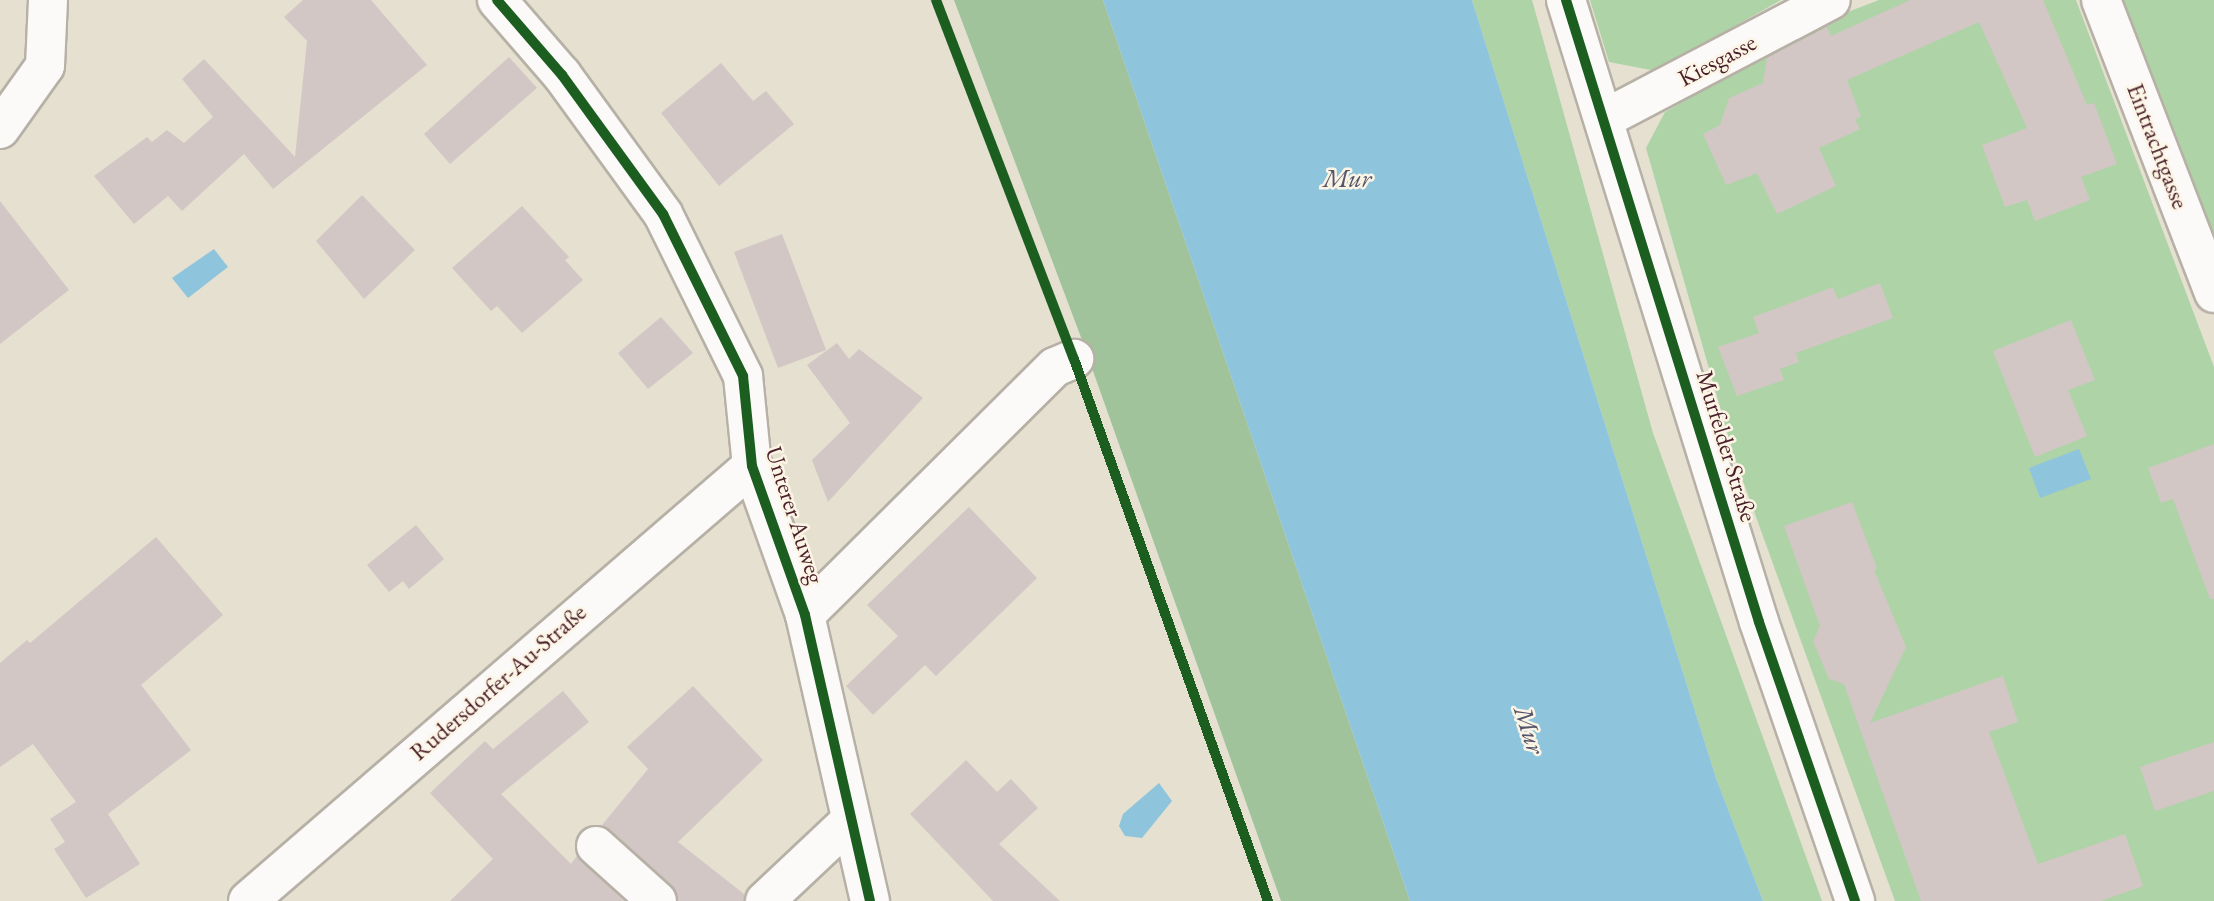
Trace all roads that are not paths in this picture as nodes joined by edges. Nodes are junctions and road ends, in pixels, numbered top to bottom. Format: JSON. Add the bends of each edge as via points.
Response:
{"nodes":[{"id":1,"x":48,"y":0,"type":"edge"},
{"id":2,"x":497,"y":0,"type":"edge"},
{"id":3,"x":1566,"y":0,"type":"edge"},
{"id":4,"x":1831,"y":0,"type":"edge"},
{"id":5,"x":2101,"y":0,"type":"edge"},
{"id":6,"x":1604,"y":119,"type":"junction"},
{"id":7,"x":0,"y":129,"type":"edge"},
{"id":8,"x":2214,"y":293,"type":"edge"},
{"id":9,"x":1074,"y":359,"type":"dead end"},
{"id":10,"x":752,"y":466,"type":"junction"},
{"id":11,"x":805,"y":615,"type":"junction"},
{"id":12,"x":850,"y":821,"type":"junction"},
{"id":13,"x":596,"y":846,"type":"dead end"},
{"id":14,"x":248,"y":901,"type":"edge"},
{"id":15,"x":657,"y":901,"type":"edge"},
{"id":16,"x":765,"y":901,"type":"edge"},
{"id":17,"x":870,"y":901,"type":"edge"},
{"id":18,"x":1855,"y":901,"type":"edge"}],
"edges":[{"from":1,"to":7,"type":"street","via":[[45,66]]},
{"from":2,"to":10,"type":"street","name":"Unterer Auweg","via":[[562,75],[663,214],[743,376]]},
{"from":3,"to":6,"type":"street","name":"Murfelder Straße"},
{"from":4,"to":6,"type":"street","name":"Kiesgasse"},
{"from":5,"to":8,"type":"street","name":"Eintrachtgasse"},
{"from":6,"to":18,"type":"street","name":"Murfelder Straße","via":[[1759,622]]},
{"from":9,"to":11,"type":"street","via":[[1055,367]]},
{"from":10,"to":11,"type":"street","name":"Unterer Auweg"},
{"from":10,"to":14,"type":"street","name":"Rudersdorfer-Au-Straße"},
{"from":11,"to":12,"type":"street","name":"Unterer Auweg"},
{"from":12,"to":16,"type":"street"},
{"from":12,"to":17,"type":"street","name":"Unterer Auweg"},
{"from":13,"to":15,"type":"street"}]}
